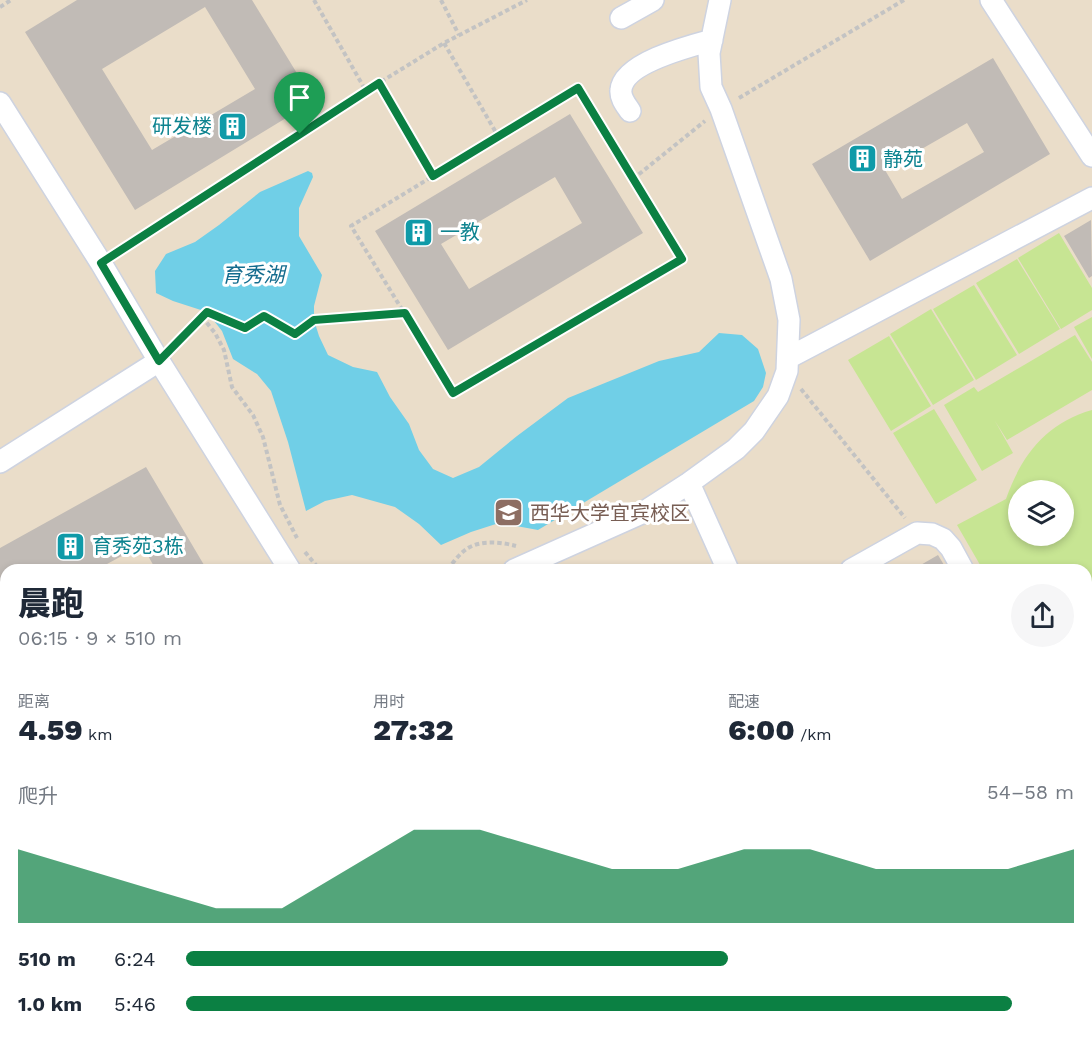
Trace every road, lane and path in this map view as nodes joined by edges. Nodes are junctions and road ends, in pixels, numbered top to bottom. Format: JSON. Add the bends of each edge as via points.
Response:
{"nodes":[{"id":1,"x":11,"y":0,"type":"edge"},
{"id":2,"x":314,"y":0,"type":"edge"},
{"id":3,"x":441,"y":0,"type":"edge"},
{"id":4,"x":527,"y":0,"type":"edge"},
{"id":5,"x":653,"y":0,"type":"edge"},
{"id":6,"x":720,"y":0,"type":"edge"},
{"id":7,"x":904,"y":0,"type":"edge"},
{"id":8,"x":991,"y":0,"type":"edge"},
{"id":9,"x":0,"y":7,"type":"edge"},
{"id":10,"x":621,"y":18,"type":"dead end"},
{"id":11,"x":459,"y":35,"type":"junction"},
{"id":12,"x":712,"y":40,"type":"junction"},
{"id":13,"x":444,"y":43,"type":"junction"},
{"id":14,"x":379,"y":83,"type":"junction"},
{"id":15,"x":366,"y":91,"type":"junction"},
{"id":16,"x":0,"y":103,"type":"edge"},
{"id":17,"x":721,"y":109,"type":"junction"},
{"id":18,"x":630,"y":111,"type":"dead end"},
{"id":19,"x":498,"y":136,"type":"junction"},
{"id":20,"x":1092,"y":156,"type":"edge"},
{"id":21,"x":433,"y":176,"type":"junction"},
{"id":22,"x":633,"y":179,"type":"junction"},
{"id":23,"x":1092,"y":198,"type":"edge"},
{"id":24,"x":101,"y":263,"type":"junction"},
{"id":25,"x":405,"y":313,"type":"junction"},
{"id":26,"x":202,"y":317,"type":"junction"},
{"id":27,"x":159,"y":361,"type":"junction"},
{"id":28,"x":787,"y":364,"type":"junction"},
{"id":29,"x":0,"y":462,"type":"edge"},
{"id":30,"x":689,"y":483,"type":"junction"},
{"id":31,"x":917,"y":533,"type":"junction"},
{"id":32,"x":298,"y":540,"type":"dead end"},
{"id":33,"x":303,"y":548,"type":"dead end"},
{"id":34,"x":286,"y":564,"type":"edge"},
{"id":35,"x":315,"y":564,"type":"edge"},
{"id":36,"x":452,"y":564,"type":"edge"},
{"id":37,"x":524,"y":564,"type":"edge"},
{"id":38,"x":527,"y":564,"type":"edge"},
{"id":39,"x":725,"y":564,"type":"edge"},
{"id":40,"x":862,"y":564,"type":"edge"},
{"id":41,"x":959,"y":564,"type":"edge"}],
"edges":[{"from":1,"to":9,"type":"path"},
{"from":2,"to":15,"type":"path"},
{"from":3,"to":11,"type":"path"},
{"from":4,"to":11,"type":"path"},
{"from":5,"to":10,"type":"street"},
{"from":6,"to":12,"type":"street"},
{"from":7,"to":17,"type":"path"},
{"from":8,"to":20,"type":"street"},
{"from":11,"to":13,"type":"path"},
{"from":12,"to":17,"type":"street","via":[[711,87]]},
{"from":12,"to":18,"type":"street","via":[[661,56],[634,70],[621,91]]},
{"from":13,"to":14,"type":"path"},
{"from":13,"to":19,"type":"path"},
{"from":14,"to":15,"type":"path"},
{"from":14,"to":21,"type":"path"},
{"from":15,"to":24,"type":"path"},
{"from":16,"to":24,"type":"street"},
{"from":17,"to":22,"type":"path"},
{"from":17,"to":28,"type":"street","via":[[781,279],[789,320]]},
{"from":19,"to":21,"type":"path"},
{"from":19,"to":22,"type":"path","via":[[578,88]]},
{"from":21,"to":25,"type":"path","via":[[351,226]]},
{"from":22,"to":25,"type":"path","via":[[682,259],[453,393]]},
{"from":23,"to":28,"type":"street"},
{"from":24,"to":27,"type":"street"},
{"from":25,"to":26,"type":"path","via":[[314,320],[295,334],[264,316],[245,328],[207,312]]},
{"from":26,"to":27,"type":"path"},
{"from":26,"to":32,"type":"path","via":[[224,350],[232,387],[253,415],[263,438],[280,505]]},
{"from":27,"to":29,"type":"street"},
{"from":27,"to":34,"type":"street"},
{"from":28,"to":30,"type":"street","via":[[778,396],[754,431]]},
{"from":28,"to":31,"type":"path"},
{"from":30,"to":38,"type":"street","via":[[644,512]]},
{"from":30,"to":39,"type":"street"},
{"from":31,"to":40,"type":"street"},
{"from":31,"to":41,"type":"street","via":[[944,539]]},
{"from":33,"to":35,"type":"path"},
{"from":36,"to":37,"type":"path","via":[[467,548],[495,542],[527,550]]}]}
